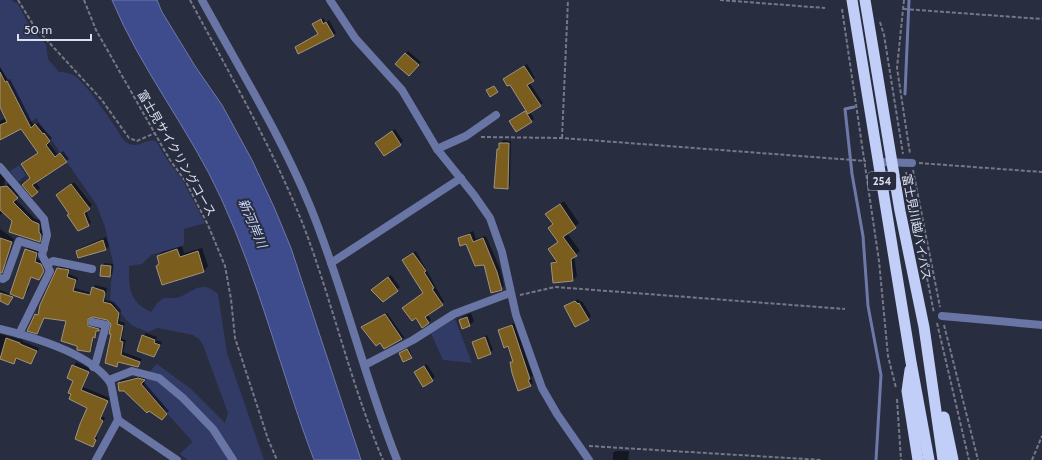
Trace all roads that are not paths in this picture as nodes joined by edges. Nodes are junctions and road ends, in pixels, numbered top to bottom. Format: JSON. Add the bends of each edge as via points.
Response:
{"nodes":[{"id":1,"x":202,"y":0,"type":"edge"},
{"id":2,"x":330,"y":0,"type":"edge"},
{"id":3,"x":852,"y":0,"type":"edge"},
{"id":4,"x":865,"y":0,"type":"edge"},
{"id":5,"x":496,"y":115,"type":"dead end"},
{"id":6,"x":437,"y":149,"type":"junction"},
{"id":7,"x":879,"y":162,"type":"junction"},
{"id":8,"x":891,"y":162,"type":"junction"},
{"id":9,"x":908,"y":163,"type":"road end"},
{"id":10,"x":0,"y":167,"type":"edge"},
{"id":11,"x":461,"y":178,"type":"junction"},
{"id":12,"x":44,"y":249,"type":"junction"},
{"id":13,"x":331,"y":263,"type":"junction"},
{"id":14,"x":47,"y":264,"type":"junction"},
{"id":15,"x":92,"y":269,"type":"dead end"},
{"id":16,"x":0,"y":278,"type":"edge"},
{"id":17,"x":511,"y":295,"type":"junction"},
{"id":18,"x":938,"y":318,"type":"road end"},
{"id":19,"x":92,"y":322,"type":"dead end"},
{"id":20,"x":1042,"y":325,"type":"edge"},
{"id":21,"x":924,"y":327,"type":"junction"},
{"id":22,"x":0,"y":329,"type":"edge"},
{"id":23,"x":20,"y":334,"type":"junction"},
{"id":24,"x":911,"y":362,"type":"junction"},
{"id":25,"x":365,"y":365,"type":"junction"},
{"id":26,"x":93,"y":367,"type":"junction"},
{"id":27,"x":109,"y":380,"type":"junction"},
{"id":28,"x":118,"y":420,"type":"junction"},
{"id":29,"x":96,"y":460,"type":"edge"},
{"id":30,"x":177,"y":460,"type":"edge"},
{"id":31,"x":232,"y":460,"type":"edge"},
{"id":32,"x":397,"y":460,"type":"edge"},
{"id":33,"x":589,"y":460,"type":"edge"},
{"id":34,"x":918,"y":460,"type":"edge"},
{"id":35,"x":929,"y":460,"type":"edge"},
{"id":36,"x":943,"y":460,"type":"edge"},
{"id":37,"x":953,"y":460,"type":"edge"}],
"edges":[{"from":1,"to":13,"type":"street","via":[[291,163]]},
{"from":2,"to":6,"type":"street","via":[[355,38],[402,90]]},
{"from":3,"to":7,"type":"highway","number":"254"},
{"from":4,"to":8,"type":"highway","name":"富士見川越バイパス","number":"254"},
{"from":5,"to":6,"type":"street","via":[[466,136]]},
{"from":6,"to":11,"type":"street"},
{"from":7,"to":8,"type":"street"},
{"from":7,"to":24,"type":"highway","number":"254"},
{"from":8,"to":9,"type":"street"},
{"from":8,"to":21,"type":"highway","name":"富士見川越バイパス","number":"254"},
{"from":10,"to":12,"type":"street","via":[[44,219]]},
{"from":11,"to":13,"type":"street"},
{"from":11,"to":17,"type":"street","via":[[490,218],[502,252]]},
{"from":12,"to":14,"type":"street","via":[[42,255]]},
{"from":12,"to":16,"type":"street","via":[[19,241],[6,277]]},
{"from":13,"to":25,"type":"street"},
{"from":14,"to":15,"type":"street","via":[[53,261]]},
{"from":14,"to":23,"type":"street","via":[[50,271]]},
{"from":17,"to":25,"type":"street","via":[[454,314],[413,340]]},
{"from":17,"to":33,"type":"street","via":[[542,388]]},
{"from":18,"to":20,"type":"street"},
{"from":19,"to":26,"type":"street","via":[[106,325]]},
{"from":21,"to":36,"type":"highway","name":"富士見川越バイパス","number":"254"},
{"from":21,"to":37,"type":"highway","number":"254"},
{"from":22,"to":23,"type":"street"},
{"from":23,"to":26,"type":"street","via":[[66,350]]},
{"from":24,"to":34,"type":"highway","number":"254","via":[[907,391]]},
{"from":24,"to":35,"type":"highway","number":"254"},
{"from":25,"to":32,"type":"street"},
{"from":26,"to":27,"type":"street"},
{"from":27,"to":28,"type":"street"},
{"from":27,"to":31,"type":"street","via":[[132,371],[159,378],[213,428]]},
{"from":28,"to":29,"type":"street"},
{"from":28,"to":30,"type":"street"}]}
